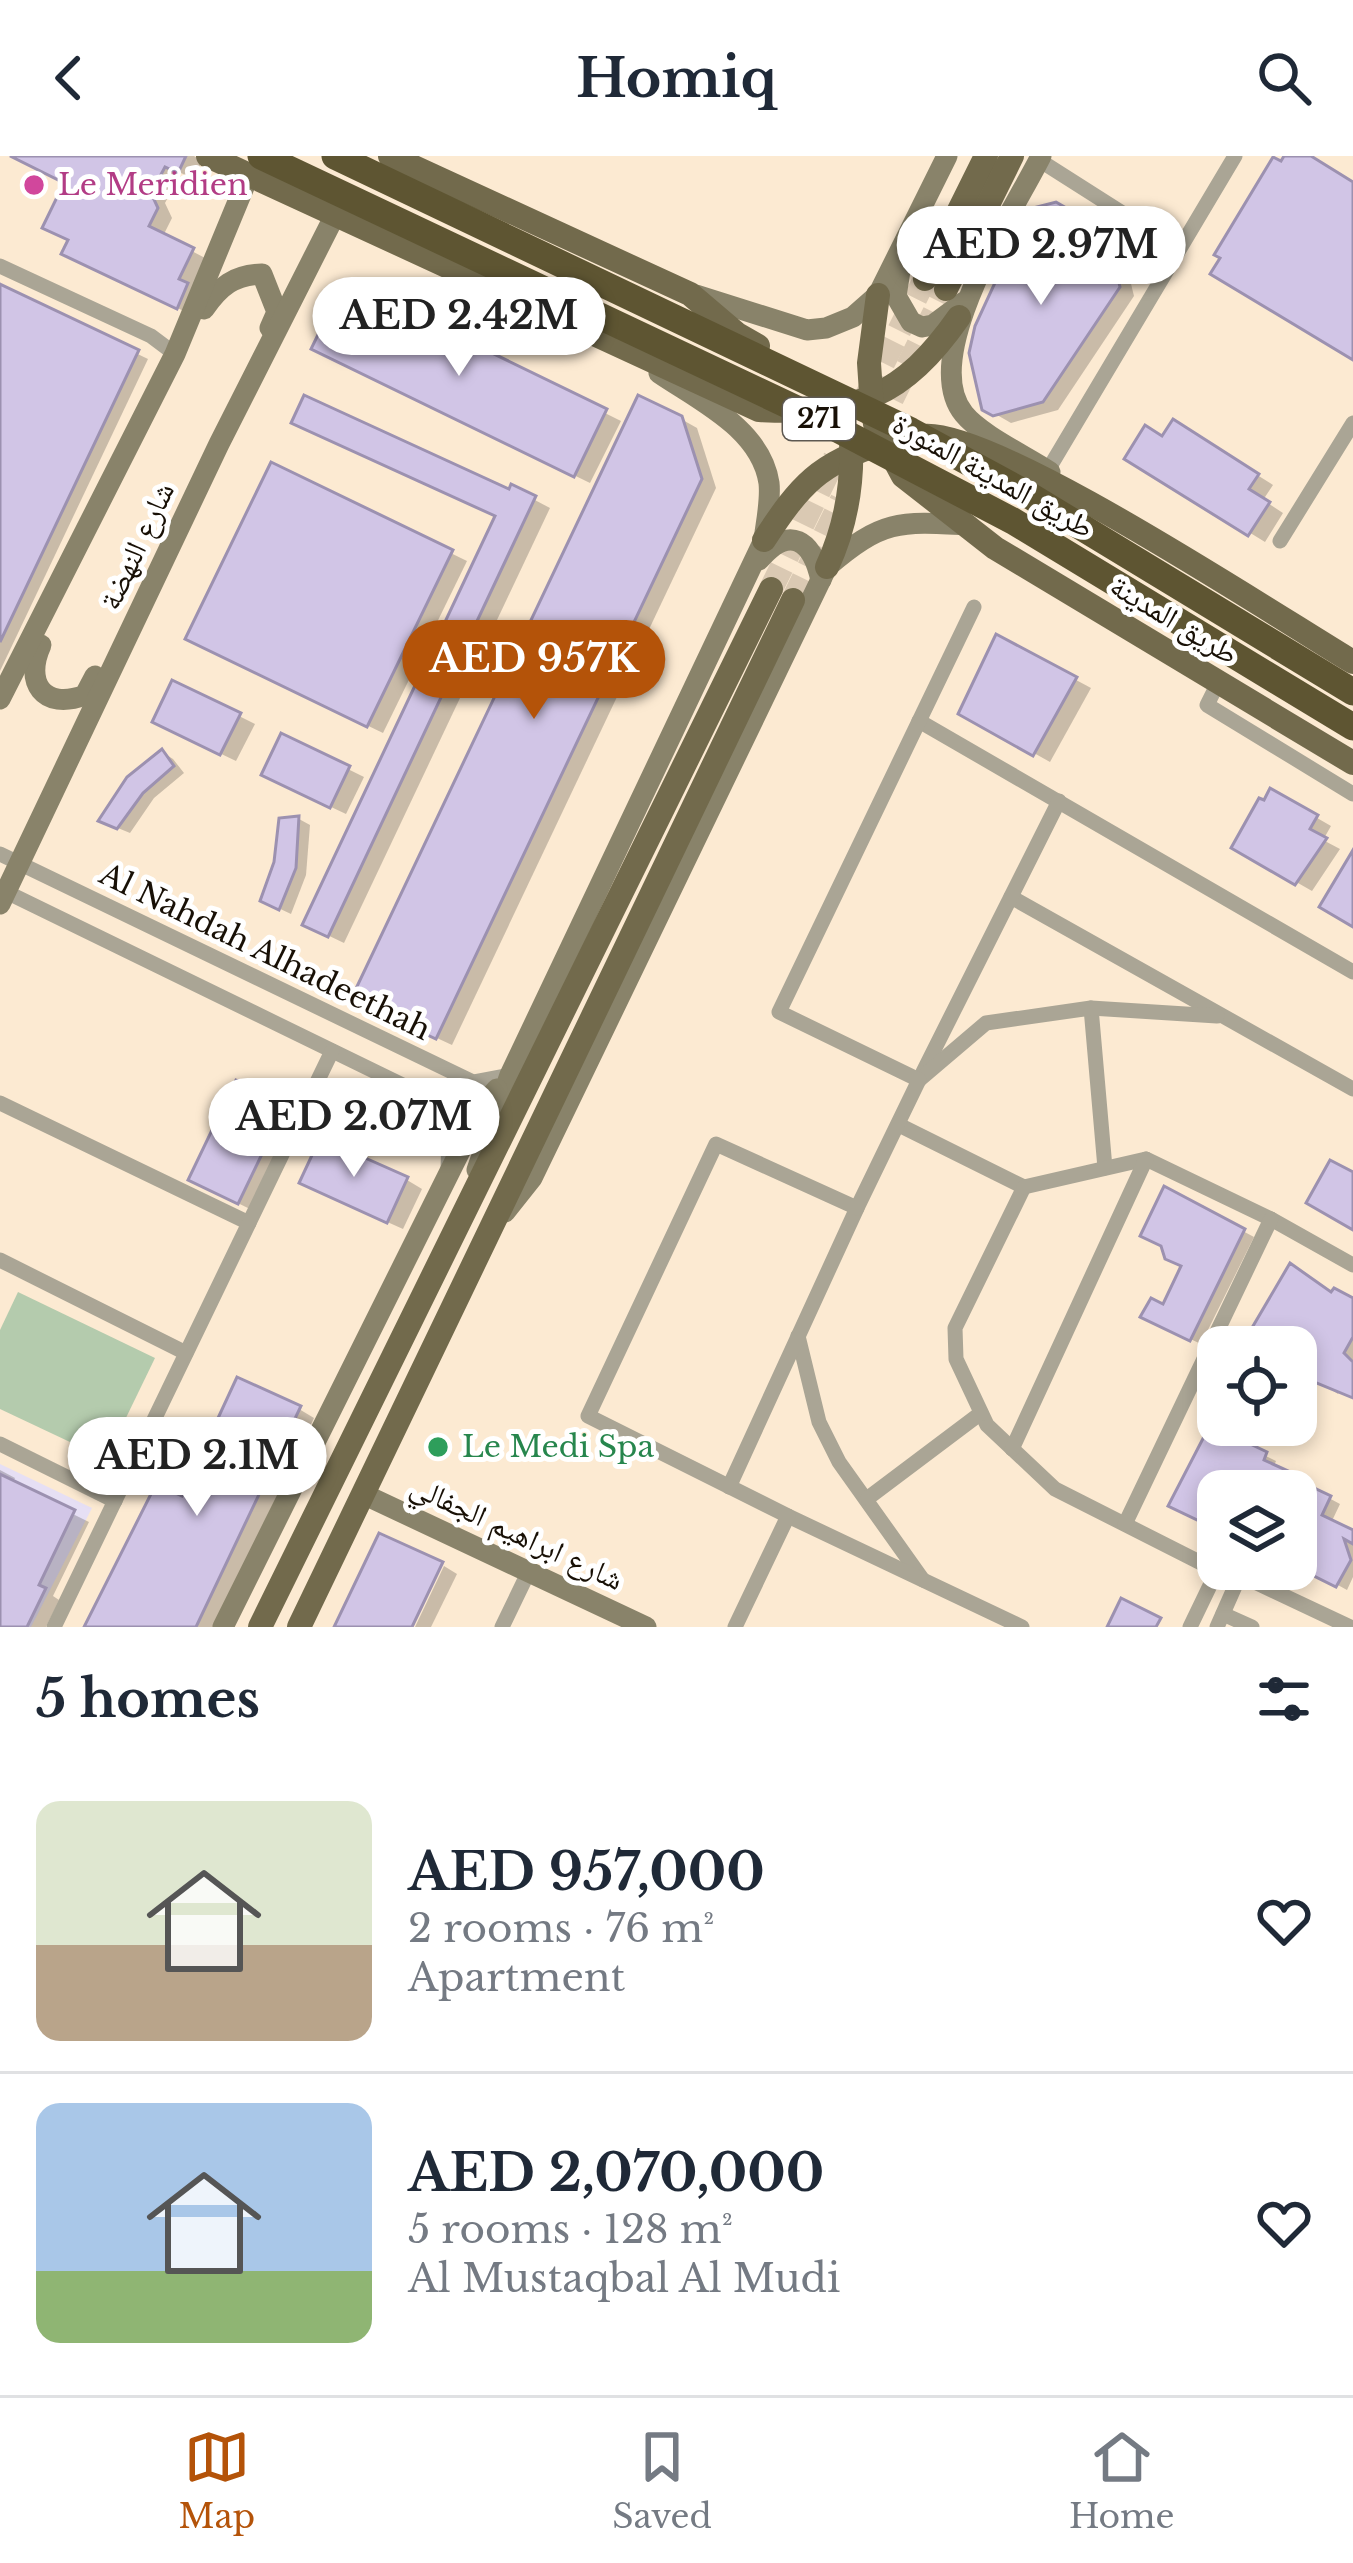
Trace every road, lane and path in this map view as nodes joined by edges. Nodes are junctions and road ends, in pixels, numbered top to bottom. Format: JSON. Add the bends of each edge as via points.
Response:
{"nodes":[{"id":1,"x":208,"y":156,"type":"edge"},
{"id":2,"x":335,"y":156,"type":"edge"},
{"id":3,"x":390,"y":156,"type":"edge"},
{"id":4,"x":947,"y":156,"type":"edge"},
{"id":5,"x":986,"y":156,"type":"edge"},
{"id":6,"x":1012,"y":156,"type":"edge"},
{"id":7,"x":1235,"y":156,"type":"edge"},
{"id":8,"x":1040,"y":158,"type":"edge"},
{"id":9,"x":255,"y":166,"type":"edge"},
{"id":10,"x":334,"y":217,"type":"junction"},
{"id":11,"x":902,"y":245,"type":"junction"},
{"id":12,"x":1179,"y":249,"type":"junction"},
{"id":13,"x":0,"y":266,"type":"edge"},
{"id":14,"x":690,"y":294,"type":"junction"},
{"id":15,"x":878,"y":295,"type":"junction"},
{"id":16,"x":950,"y":296,"type":"junction"},
{"id":17,"x":737,"y":334,"type":"junction"},
{"id":18,"x":175,"y":354,"type":"junction"},
{"id":19,"x":634,"y":356,"type":"junction"},
{"id":20,"x":709,"y":387,"type":"junction"},
{"id":21,"x":870,"y":397,"type":"junction"},
{"id":22,"x":842,"y":406,"type":"junction"},
{"id":23,"x":1353,"y":423,"type":"edge"},
{"id":24,"x":884,"y":443,"type":"junction"},
{"id":25,"x":219,"y":444,"type":"junction"},
{"id":26,"x":851,"y":453,"type":"junction"},
{"id":27,"x":1051,"y":477,"type":"junction"},
{"id":28,"x":91,"y":516,"type":"junction"},
{"id":29,"x":968,"y":525,"type":"junction"},
{"id":30,"x":764,"y":540,"type":"junction"},
{"id":31,"x":1280,"y":542,"type":"dead end"},
{"id":32,"x":167,"y":551,"type":"junction"},
{"id":33,"x":749,"y":571,"type":"junction"},
{"id":34,"x":824,"y":574,"type":"junction"},
{"id":35,"x":974,"y":607,"type":"dead end"},
{"id":36,"x":1353,"y":662,"type":"edge"},
{"id":37,"x":1219,"y":681,"type":"junction"},
{"id":38,"x":1353,"y":692,"type":"edge"},
{"id":39,"x":0,"y":699,"type":"edge"},
{"id":40,"x":919,"y":721,"type":"junction"},
{"id":41,"x":1353,"y":728,"type":"edge"},
{"id":42,"x":1353,"y":763,"type":"edge"},
{"id":43,"x":1353,"y":794,"type":"edge"},
{"id":44,"x":1059,"y":801,"type":"junction"},
{"id":45,"x":10,"y":859,"type":"edge"},
{"id":46,"x":2,"y":895,"type":"edge"},
{"id":47,"x":1011,"y":897,"type":"junction"},
{"id":48,"x":1353,"y":972,"type":"edge"},
{"id":49,"x":1091,"y":1008,"type":"junction"},
{"id":50,"x":1224,"y":1016,"type":"junction"},
{"id":51,"x":332,"y":1051,"type":"junction"},
{"id":52,"x":510,"y":1075,"type":"junction"},
{"id":53,"x":919,"y":1080,"type":"junction"},
{"id":54,"x":1353,"y":1089,"type":"edge"},
{"id":55,"x":0,"y":1103,"type":"edge"},
{"id":56,"x":899,"y":1125,"type":"junction"},
{"id":57,"x":1146,"y":1159,"type":"junction"},
{"id":58,"x":1105,"y":1168,"type":"junction"},
{"id":59,"x":448,"y":1178,"type":"junction"},
{"id":60,"x":1024,"y":1187,"type":"junction"},
{"id":61,"x":857,"y":1208,"type":"junction"},
{"id":62,"x":1271,"y":1220,"type":"junction"},
{"id":63,"x":249,"y":1223,"type":"junction"},
{"id":64,"x":461,"y":1223,"type":"junction"},
{"id":65,"x":486,"y":1236,"type":"junction"},
{"id":66,"x":1353,"y":1264,"type":"edge"},
{"id":67,"x":2,"y":1266,"type":"edge"},
{"id":68,"x":798,"y":1336,"type":"junction"},
{"id":69,"x":186,"y":1353,"type":"junction"},
{"id":70,"x":981,"y":1413,"type":"junction"},
{"id":71,"x":0,"y":1444,"type":"edge"},
{"id":72,"x":1012,"y":1449,"type":"junction"},
{"id":73,"x":729,"y":1487,"type":"junction"},
{"id":74,"x":363,"y":1494,"type":"junction"},
{"id":75,"x":868,"y":1498,"type":"junction"},
{"id":76,"x":115,"y":1501,"type":"junction"},
{"id":77,"x":788,"y":1516,"type":"junction"},
{"id":78,"x":1125,"y":1524,"type":"junction"},
{"id":79,"x":1197,"y":1560,"type":"edge"},
{"id":80,"x":529,"y":1570,"type":"junction"},
{"id":81,"x":923,"y":1580,"type":"junction"},
{"id":82,"x":1208,"y":1590,"type":"edge"},
{"id":83,"x":1233,"y":1590,"type":"edge"},
{"id":84,"x":1272,"y":1590,"type":"edge"},
{"id":85,"x":1220,"y":1620,"type":"edge"},
{"id":86,"x":225,"y":1625,"type":"edge"},
{"id":87,"x":54,"y":1627,"type":"edge"},
{"id":88,"x":260,"y":1627,"type":"edge"},
{"id":89,"x":299,"y":1627,"type":"edge"},
{"id":90,"x":502,"y":1627,"type":"edge"},
{"id":91,"x":646,"y":1627,"type":"edge"},
{"id":92,"x":735,"y":1627,"type":"edge"},
{"id":93,"x":1022,"y":1627,"type":"edge"},
{"id":94,"x":1190,"y":1627,"type":"edge"},
{"id":95,"x":1252,"y":1627,"type":"edge"},
{"id":96,"x":1350,"y":1627,"type":"edge"}],
"edges":[{"from":1,"to":9,"type":"main road"},
{"from":2,"to":38,"type":"highway","name":"طريق المدينة المنورة","number":"271","bridge":true,"via":[[911,431]]},
{"from":3,"to":14,"type":"main road"},
{"from":4,"to":11,"type":"main road"},
{"from":5,"to":16,"type":"main road"},
{"from":6,"to":16,"type":"main road"},
{"from":7,"to":12,"type":"street"},
{"from":8,"to":12,"type":"street"},
{"from":8,"to":16,"type":"main road"},
{"from":9,"to":10,"type":"main road"},
{"from":9,"to":18,"type":"main road","name":"شارع النهضة"},
{"from":9,"to":41,"type":"highway","name":"طريق المدينة المنورة","number":"271","bridge":true,"via":[[843,432],[1012,521]]},
{"from":10,"to":19,"type":"main road"},
{"from":10,"to":25,"type":"main road","name":"شارع النهضة"},
{"from":11,"to":15,"type":"main road"},
{"from":11,"to":16,"type":"main road","via":[[896,296],[911,322],[933,325]]},
{"from":12,"to":27,"type":"street"},
{"from":13,"to":18,"type":"street"},
{"from":14,"to":15,"type":"main road","via":[[806,330],[853,317]]},
{"from":14,"to":17,"type":"main road"},
{"from":15,"to":21,"type":"main road"},
{"from":16,"to":21,"type":"main road","via":[[917,370]]},
{"from":16,"to":27,"type":"main road","via":[[950,374],[964,415]]},
{"from":17,"to":20,"type":"main road","via":[[770,370],[767,384],[753,394]]},
{"from":17,"to":22,"type":"main road","via":[[830,386]]},
{"from":18,"to":25,"type":"main road","via":[[218,289],[262,274],[277,312]]},
{"from":18,"to":28,"type":"main road","name":"شارع النهضة"},
{"from":19,"to":20,"type":"main road"},
{"from":19,"to":30,"type":"main road","via":[[756,447],[769,483]]},
{"from":20,"to":22,"type":"main road","via":[[759,410]]},
{"from":21,"to":22,"type":"main road"},
{"from":21,"to":24,"type":"main road"},
{"from":22,"to":26,"type":"main road"},
{"from":23,"to":31,"type":"street"},
{"from":24,"to":26,"type":"main road"},
{"from":24,"to":27,"type":"main road","via":[[934,434]]},
{"from":24,"to":29,"type":"main road","name":"طريق المدينة","via":[[903,476]]},
{"from":25,"to":32,"type":"main road","name":"شارع النهضة"},
{"from":26,"to":30,"type":"main road","via":[[796,494]]},
{"from":26,"to":34,"type":"main road","via":[[839,541]]},
{"from":27,"to":29,"type":"main road","via":[[965,458],[938,465],[934,492]]},
{"from":27,"to":36,"type":"main road","name":"طريق المدينة"},
{"from":28,"to":32,"type":"main road","via":[[32,664],[53,698],[85,695]]},
{"from":28,"to":39,"type":"main road","name":"شارع النهضة"},
{"from":29,"to":34,"type":"main road","via":[[885,526]]},
{"from":29,"to":37,"type":"main road","name":"طريق المدينة"},
{"from":30,"to":33,"type":"main road"},
{"from":32,"to":45,"type":"main road","name":"شارع النهضة"},
{"from":33,"to":34,"type":"main road","via":[[785,540],[803,542]]},
{"from":33,"to":52,"type":"main road"},
{"from":34,"to":65,"type":"main road","via":[[532,1178]]},
{"from":35,"to":40,"type":"street"},
{"from":37,"to":42,"type":"main road","name":"طريق المدينة"},
{"from":37,"to":43,"type":"street","via":[[1207,705]]},
{"from":40,"to":44,"type":"street"},
{"from":40,"to":53,"type":"street","via":[[779,1012]]},
{"from":44,"to":47,"type":"street"},
{"from":44,"to":48,"type":"street"},
{"from":45,"to":46,"type":"main road","name":"شارع النهضة"},
{"from":45,"to":52,"type":"street","name":"Al Nahdah Alhadeethah","via":[[473,1082]]},
{"from":46,"to":51,"type":"street","name":"Al Nahdah Alhadeethah"},
{"from":47,"to":50,"type":"street"},
{"from":47,"to":53,"type":"street"},
{"from":49,"to":50,"type":"street"},
{"from":49,"to":53,"type":"street","via":[[986,1023]]},
{"from":49,"to":58,"type":"street"},
{"from":50,"to":54,"type":"street"},
{"from":51,"to":59,"type":"street","name":"Al Nahdah Alhadeethah","via":[[423,1095],[448,1129]]},
{"from":51,"to":63,"type":"street"},
{"from":52,"to":59,"type":"main road","via":[[483,1105]]},
{"from":52,"to":64,"type":"main road"},
{"from":53,"to":56,"type":"street"},
{"from":55,"to":63,"type":"street"},
{"from":56,"to":60,"type":"street"},
{"from":56,"to":61,"type":"street"},
{"from":57,"to":58,"type":"street"},
{"from":57,"to":62,"type":"street"},
{"from":57,"to":72,"type":"street"},
{"from":58,"to":60,"type":"street"},
{"from":59,"to":86,"type":"main road"},
{"from":60,"to":70,"type":"street","via":[[955,1328],[956,1359]]},
{"from":61,"to":68,"type":"street"},
{"from":61,"to":73,"type":"street","via":[[716,1144],[588,1416]]},
{"from":62,"to":66,"type":"street"},
{"from":62,"to":78,"type":"street"},
{"from":63,"to":69,"type":"street"},
{"from":64,"to":65,"type":"main road","via":[[782,594]]},
{"from":64,"to":88,"type":"main road"},
{"from":65,"to":74,"type":"main road"},
{"from":67,"to":69,"type":"street"},
{"from":68,"to":73,"type":"street"},
{"from":68,"to":75,"type":"street","via":[[819,1422]]},
{"from":69,"to":76,"type":"street"},
{"from":70,"to":72,"type":"street"},
{"from":70,"to":75,"type":"street"},
{"from":71,"to":76,"type":"street"},
{"from":72,"to":78,"type":"street","via":[[1055,1489]]},
{"from":73,"to":77,"type":"street"},
{"from":74,"to":80,"type":"main road","name":"شارع ابراهيم الجفالي"},
{"from":74,"to":89,"type":"main road"},
{"from":75,"to":81,"type":"street"},
{"from":76,"to":87,"type":"street"},
{"from":77,"to":81,"type":"street"},
{"from":77,"to":92,"type":"street"},
{"from":78,"to":79,"type":"street"},
{"from":80,"to":90,"type":"street"},
{"from":80,"to":91,"type":"main road","name":"شارع ابراهيم الجفالي"},
{"from":81,"to":93,"type":"street"},
{"from":82,"to":94,"type":"street"},
{"from":83,"to":85,"type":"street"},
{"from":84,"to":96,"type":"street"},
{"from":85,"to":95,"type":"street"}]}
